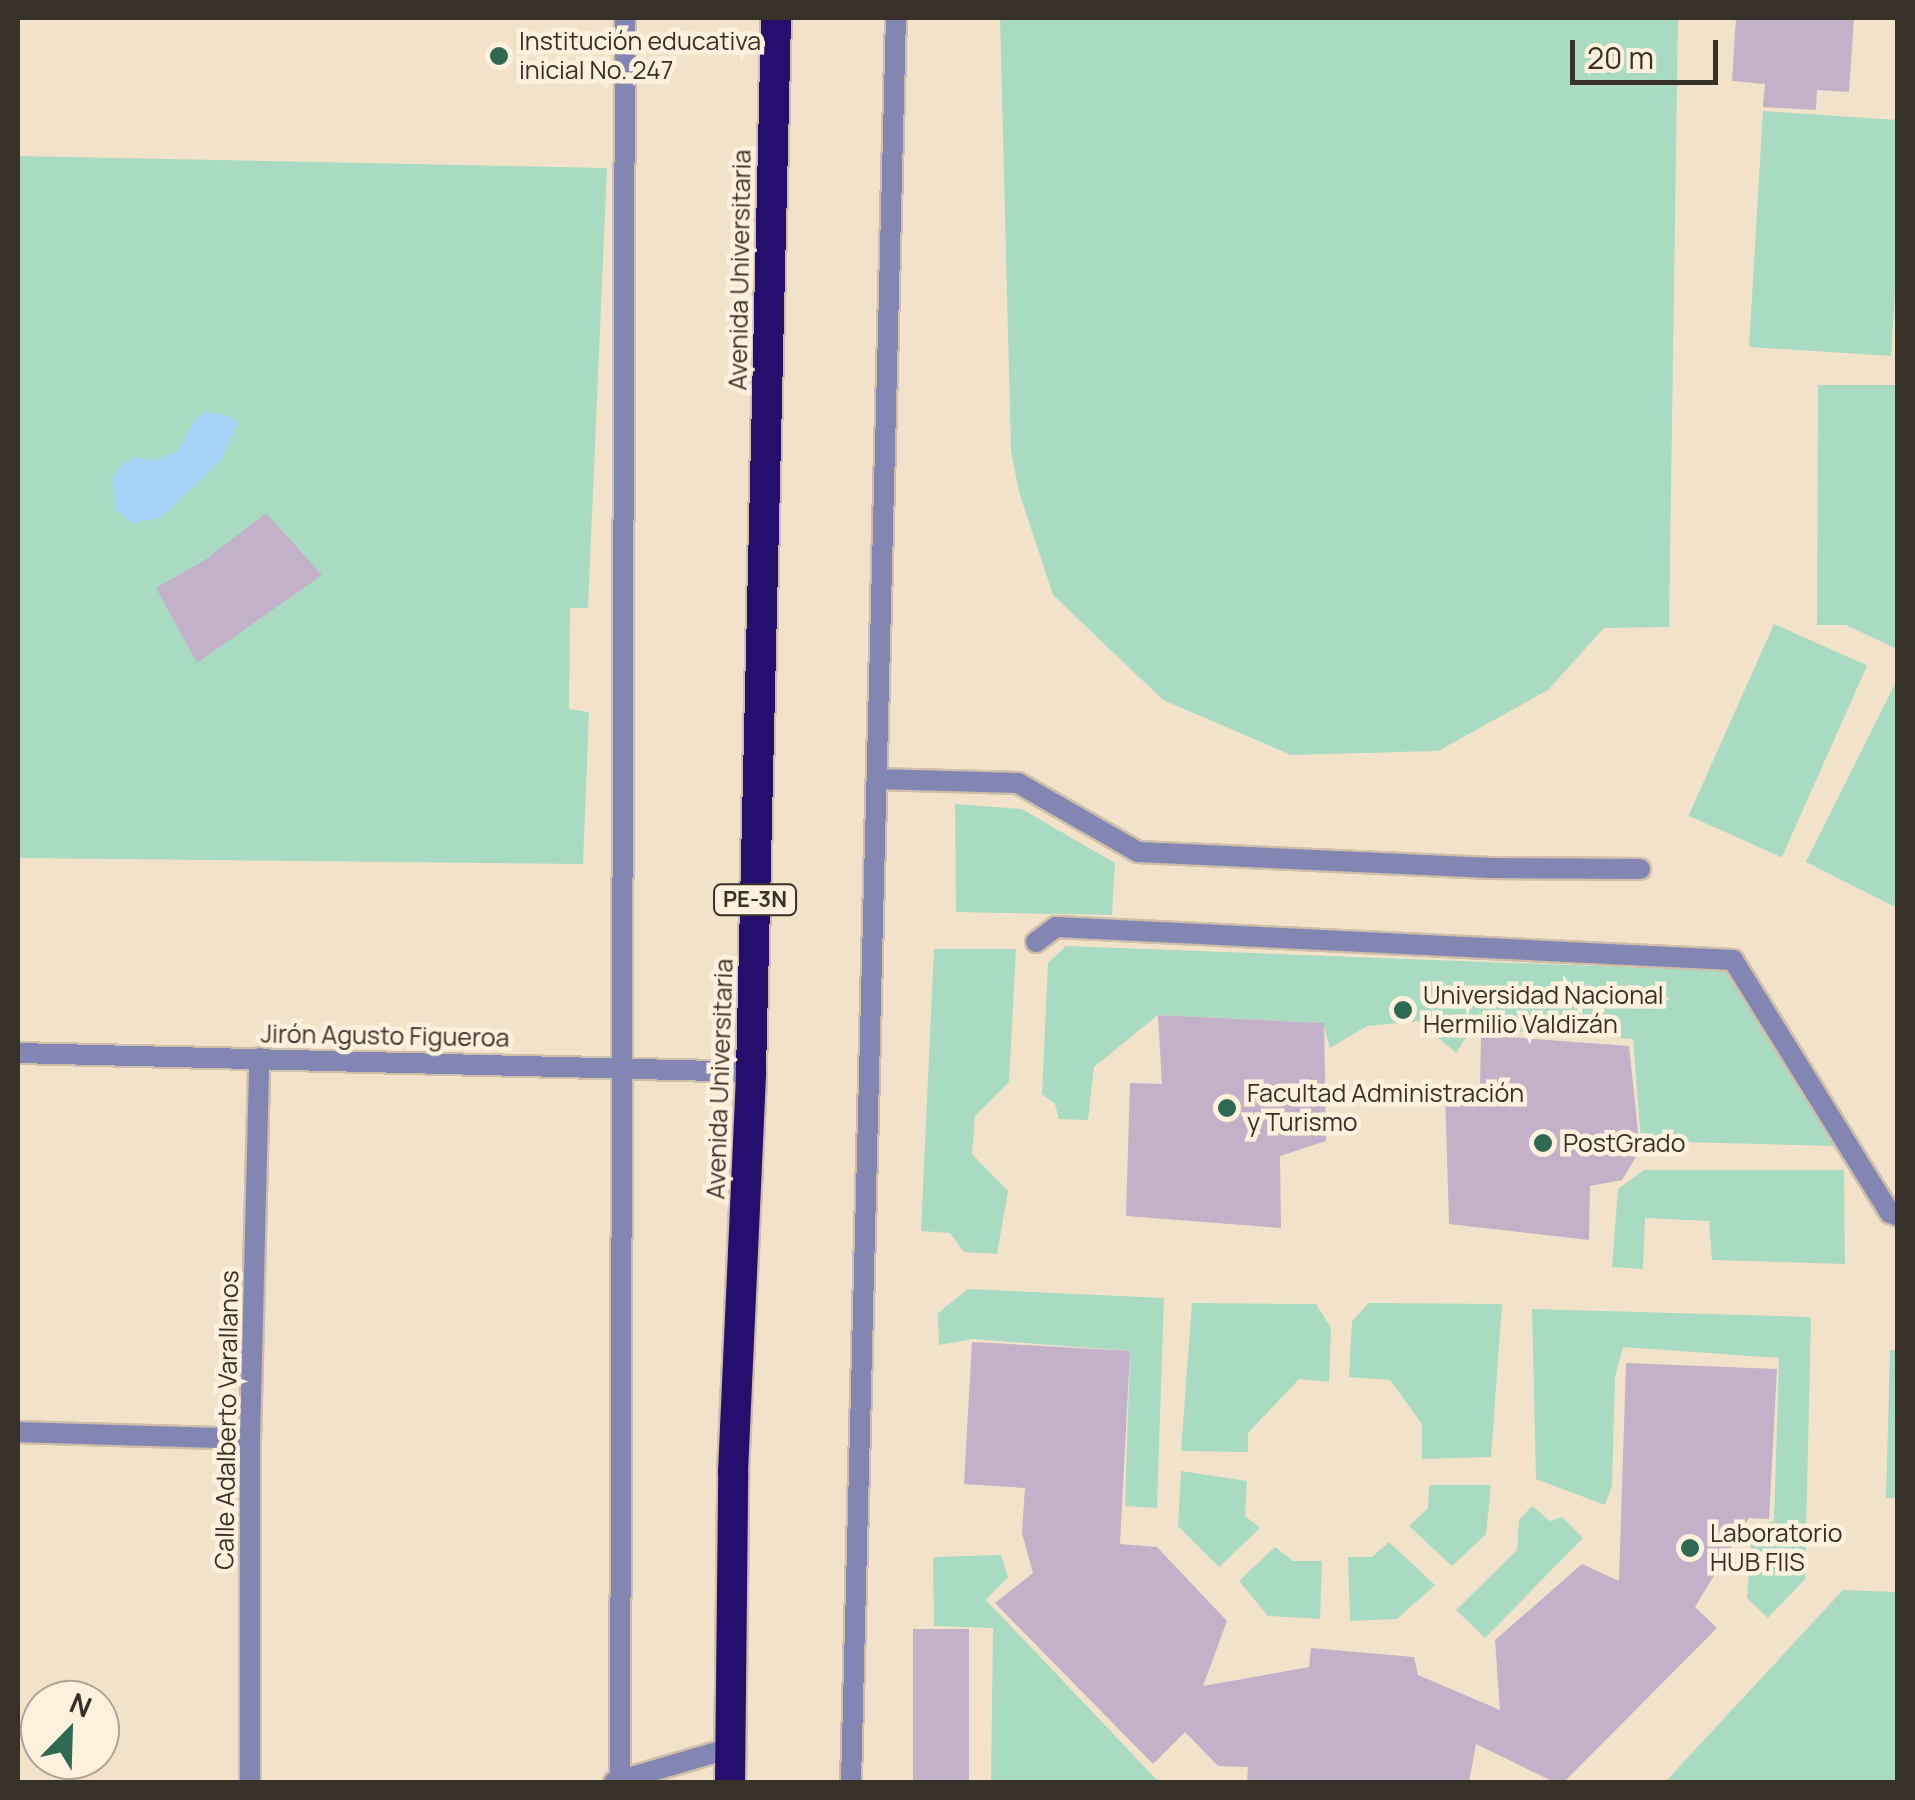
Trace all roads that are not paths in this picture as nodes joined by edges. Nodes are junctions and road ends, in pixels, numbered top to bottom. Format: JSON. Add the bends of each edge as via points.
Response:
{"nodes":[{"id":1,"x":625,"y":18,"type":"edge"},
{"id":2,"x":776,"y":18,"type":"edge"},
{"id":3,"x":896,"y":18,"type":"edge"},
{"id":4,"x":878,"y":779,"type":"junction"},
{"id":5,"x":1640,"y":869,"type":"dead end"},
{"id":6,"x":1036,"y":942,"type":"dead end"},
{"id":7,"x":18,"y":1053,"type":"edge"},
{"id":8,"x":260,"y":1058,"type":"junction"},
{"id":9,"x":621,"y":1066,"type":"junction"},
{"id":10,"x":751,"y":1072,"type":"junction"},
{"id":11,"x":1898,"y":1216,"type":"edge"},
{"id":12,"x":18,"y":1432,"type":"edge"},
{"id":13,"x":250,"y":1439,"type":"junction"},
{"id":14,"x":731,"y":1748,"type":"junction"},
{"id":15,"x":250,"y":1782,"type":"edge"},
{"id":16,"x":618,"y":1782,"type":"edge"},
{"id":17,"x":730,"y":1782,"type":"edge"},
{"id":18,"x":851,"y":1782,"type":"edge"}],
"edges":[{"from":1,"to":9,"type":"street"},
{"from":2,"to":10,"type":"highway","name":"Avenida Universitaria","number":"PE-3N"},
{"from":3,"to":4,"type":"street"},
{"from":4,"to":5,"type":"street","via":[[1018,784],[1138,852]]},
{"from":4,"to":18,"type":"street"},
{"from":6,"to":11,"type":"street","via":[[1056,927],[1733,960],[1890,1213]]},
{"from":7,"to":8,"type":"street","name":"Jirón Agusto Figueroa"},
{"from":8,"to":9,"type":"street","name":"Jirón Agusto Figueroa"},
{"from":8,"to":13,"type":"street","name":"Calle Adalberto Varallanos"},
{"from":9,"to":10,"type":"street","name":"Jirón Agusto Figueroa"},
{"from":9,"to":16,"type":"street"},
{"from":10,"to":14,"type":"highway","name":"Avenida Universitaria","number":"PE-3N","via":[[733,1472]]},
{"from":12,"to":13,"type":"street"},
{"from":13,"to":15,"type":"street","name":"Calle Adalberto Varallanos"},
{"from":14,"to":16,"type":"street"},
{"from":14,"to":17,"type":"highway","name":"Avenida Universitaria","number":"PE-3N"}]}
